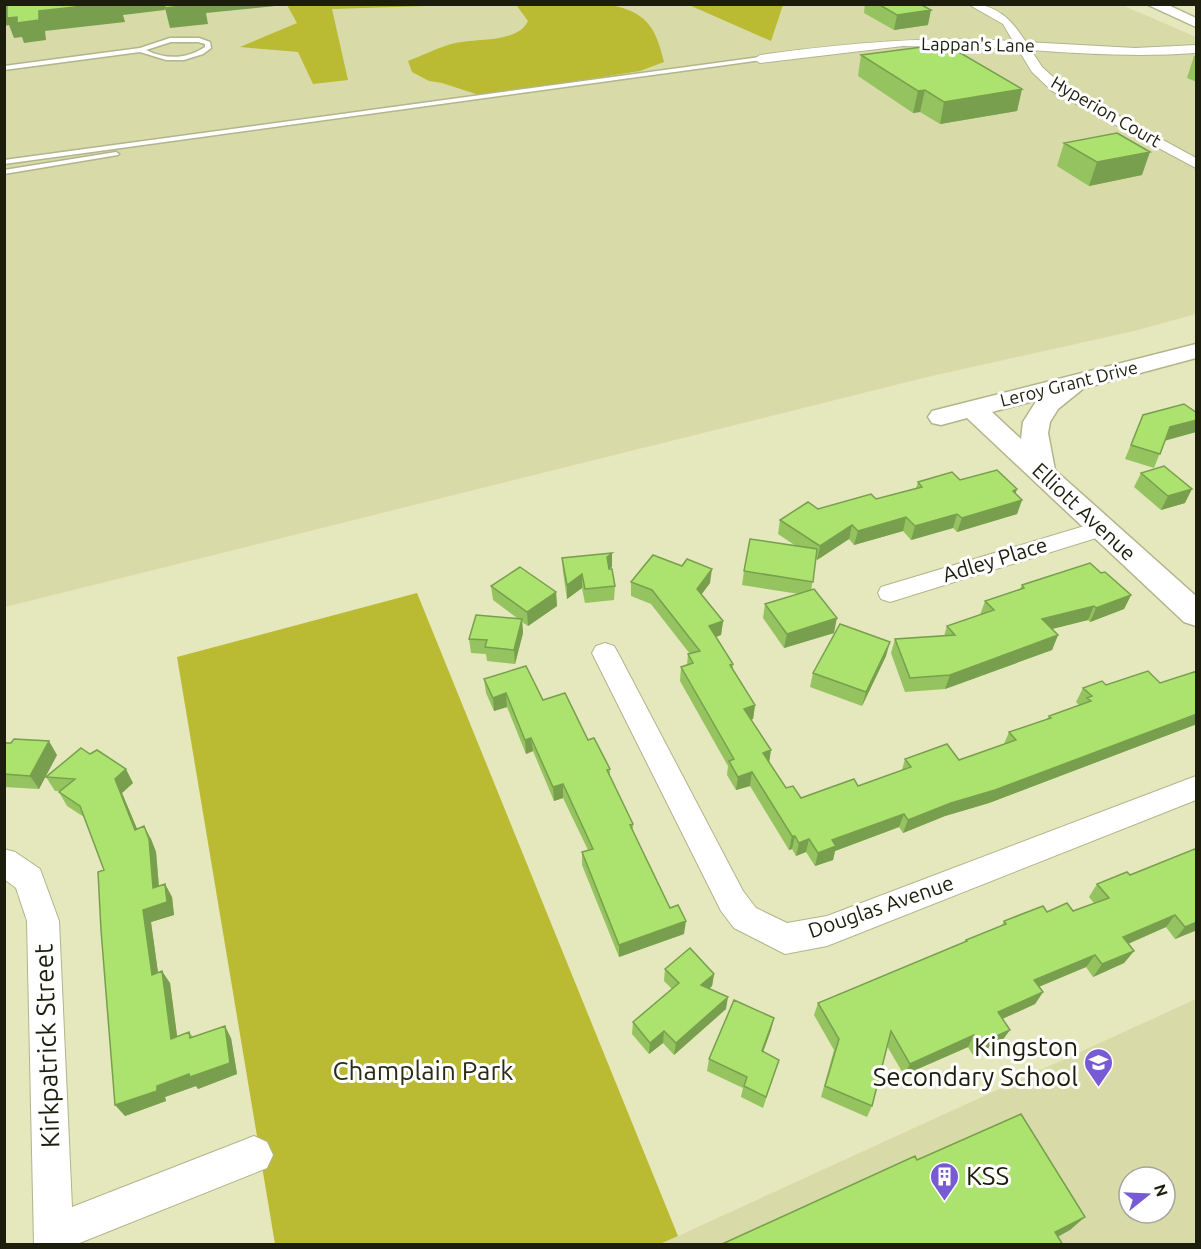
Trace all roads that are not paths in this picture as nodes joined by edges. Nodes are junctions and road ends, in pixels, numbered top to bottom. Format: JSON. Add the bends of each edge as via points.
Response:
{"nodes":[{"id":1,"x":973,"y":4,"type":"edge"},
{"id":2,"x":1153,"y":4,"type":"edge"},
{"id":3,"x":1177,"y":4,"type":"edge"},
{"id":4,"x":1197,"y":12,"type":"edge"},
{"id":5,"x":1197,"y":23,"type":"edge"},
{"id":6,"x":1023,"y":46,"type":"junction"},
{"id":7,"x":1197,"y":49,"type":"edge"},
{"id":8,"x":141,"y":50,"type":"junction"},
{"id":9,"x":760,"y":59,"type":"joint"},
{"id":10,"x":4,"y":68,"type":"edge"},
{"id":11,"x":178,"y":139,"type":"junction"},
{"id":12,"x":4,"y":158,"type":"edge"},
{"id":13,"x":100,"y":158,"type":"junction"},
{"id":14,"x":4,"y":162,"type":"edge"},
{"id":15,"x":1197,"y":164,"type":"edge"},
{"id":16,"x":4,"y":172,"type":"edge"},
{"id":17,"x":4,"y":176,"type":"edge"},
{"id":18,"x":1197,"y":351,"type":"edge"},
{"id":19,"x":1089,"y":379,"type":"junction"},
{"id":20,"x":973,"y":409,"type":"junction"},
{"id":21,"x":941,"y":417,"type":"dead end"},
{"id":22,"x":1041,"y":472,"type":"junction"},
{"id":23,"x":1101,"y":529,"type":"junction"},
{"id":24,"x":890,"y":593,"type":"dead end"},
{"id":25,"x":1197,"y":614,"type":"edge"},
{"id":26,"x":605,"y":653,"type":"dead end"},
{"id":27,"x":1197,"y":788,"type":"edge"},
{"id":28,"x":4,"y":862,"type":"edge"},
{"id":29,"x":254,"y":1155,"type":"dead end"},
{"id":30,"x":54,"y":1239,"type":"edge"}],
"edges":[{"from":1,"to":6,"type":"street","name":"Hyperion Court","via":[[1008,22]]},
{"from":2,"to":5,"type":"street"},
{"from":3,"to":4,"type":"street"},
{"from":6,"to":7,"type":"street","name":"Lappan's Lane"},
{"from":6,"to":9,"type":"street","name":"Lappan's Lane","via":[[948,42],[858,45]]},
{"from":6,"to":15,"type":"street","name":"Hyperion Court","via":[[1037,69],[1058,88]]},
{"from":8,"to":8,"type":"lane","via":[[158,58],[174,59],[191,57],[208,48],[208,43],[184,39]]},
{"from":8,"to":10,"type":"lane"},
{"from":9,"to":11,"type":"lane"},
{"from":11,"to":12,"type":"lane"},
{"from":11,"to":13,"type":"lane"},
{"from":11,"to":14,"type":"lane"},
{"from":13,"to":16,"type":"lane"},
{"from":13,"to":17,"type":"lane","via":[[48,171]]},
{"from":18,"to":19,"type":"street","name":"Leroy Grant Drive"},
{"from":19,"to":20,"type":"street","name":"Leroy Grant Drive"},
{"from":19,"to":22,"type":"street","via":[[1060,394],[1041,410],[1036,420],[1034,448]]},
{"from":20,"to":21,"type":"street","name":"Leroy Grant Drive"},
{"from":20,"to":22,"type":"street","name":"Elliott Avenue"},
{"from":22,"to":23,"type":"street","name":"Elliott Avenue"},
{"from":23,"to":24,"type":"street","name":"Adley Place"},
{"from":23,"to":25,"type":"street","name":"Elliott Avenue"},
{"from":26,"to":27,"type":"street","name":"Douglas Avenue","via":[[732,901],[745,918],[785,939],[827,931]]},
{"from":28,"to":30,"type":"street","name":"Kirkpatrick Street","via":[[29,879],[43,921]]},
{"from":29,"to":30,"type":"street"}]}
